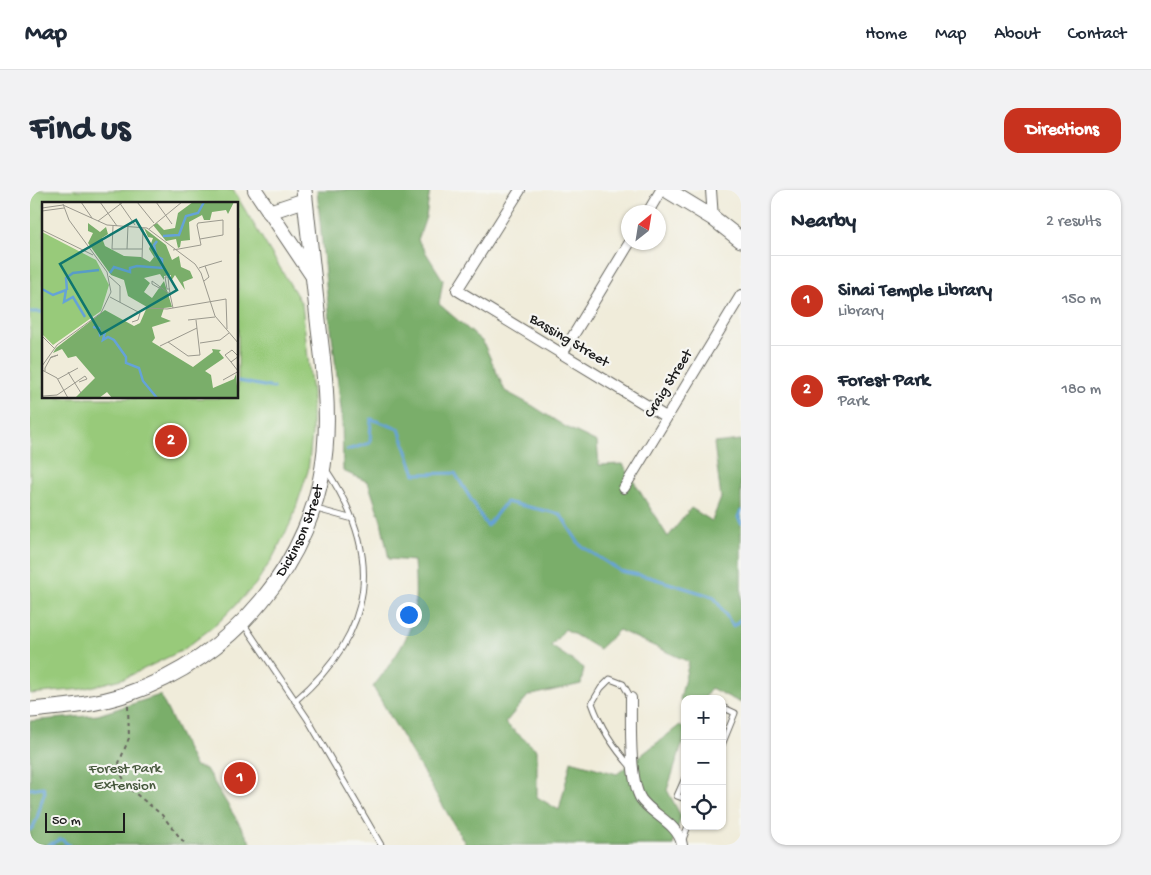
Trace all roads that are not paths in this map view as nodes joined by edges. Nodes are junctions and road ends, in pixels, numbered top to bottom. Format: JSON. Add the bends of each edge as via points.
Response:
{"nodes":[{"id":1,"x":255,"y":190,"type":"edge"},
{"id":2,"x":520,"y":190,"type":"edge"},
{"id":3,"x":661,"y":190,"type":"edge"},
{"id":4,"x":667,"y":190,"type":"edge"},
{"id":5,"x":711,"y":190,"type":"edge"},
{"id":6,"x":304,"y":195,"type":"edge"},
{"id":7,"x":652,"y":205,"type":"edge"},
{"id":8,"x":269,"y":212,"type":"junction"},
{"id":9,"x":713,"y":218,"type":"junction"},
{"id":10,"x":741,"y":240,"type":"edge"},
{"id":11,"x":625,"y":250,"type":"edge"},
{"id":12,"x":314,"y":278,"type":"junction"},
{"id":13,"x":741,"y":295,"type":"edge"},
{"id":14,"x":562,"y":354,"type":"junction"},
{"id":15,"x":666,"y":417,"type":"junction"},
{"id":16,"x":323,"y":466,"type":"junction"},
{"id":17,"x":624,"y":488,"type":"dead end"},
{"id":18,"x":312,"y":508,"type":"junction"},
{"id":19,"x":354,"y":519,"type":"junction"},
{"id":20,"x":243,"y":622,"type":"junction"},
{"id":21,"x":631,"y":698,"type":"joint"},
{"id":22,"x":295,"y":700,"type":"junction"},
{"id":23,"x":726,"y":709,"type":"edge"},
{"id":24,"x":30,"y":710,"type":"edge"},
{"id":25,"x":726,"y":735,"type":"edge"},
{"id":26,"x":634,"y":770,"type":"junction"},
{"id":27,"x":681,"y":787,"type":"edge"},
{"id":28,"x":681,"y":798,"type":"edge"},
{"id":29,"x":687,"y":830,"type":"edge"},
{"id":30,"x":682,"y":844,"type":"edge"},
{"id":31,"x":381,"y":845,"type":"edge"}],
"edges":[{"from":1,"to":8,"type":"street"},
{"from":2,"to":14,"type":"street","name":"Bassing Street","via":[[457,290]]},
{"from":3,"to":7,"type":"street"},
{"from":4,"to":9,"type":"main road"},
{"from":5,"to":9,"type":"street"},
{"from":6,"to":8,"type":"street"},
{"from":6,"to":12,"type":"main road","name":"Dickinson Street"},
{"from":8,"to":12,"type":"street"},
{"from":9,"to":10,"type":"main road"},
{"from":11,"to":14,"type":"street"},
{"from":12,"to":16,"type":"main road","name":"Dickinson Street","via":[[325,392]]},
{"from":13,"to":15,"type":"street","name":"Craig Street"},
{"from":14,"to":15,"type":"street","name":"Bassing Street"},
{"from":15,"to":17,"type":"street","name":"Craig Street"},
{"from":16,"to":18,"type":"main road","name":"Dickinson Street"},
{"from":16,"to":19,"type":"lane"},
{"from":18,"to":19,"type":"lane"},
{"from":18,"to":20,"type":"main road","name":"Dickinson Street","via":[[290,561],[267,595]]},
{"from":19,"to":22,"type":"lane","via":[[365,570],[359,609],[349,635],[330,665]]},
{"from":20,"to":22,"type":"lane"},
{"from":20,"to":24,"type":"main road","name":"Dickinson Street","via":[[190,665],[127,694],[78,706]]},
{"from":21,"to":26,"type":"street"},
{"from":21,"to":26,"type":"lane","via":[[623,684],[610,678],[592,703],[599,724]]},
{"from":22,"to":31,"type":"lane"},
{"from":23,"to":25,"type":"lane","via":[[735,712]]},
{"from":26,"to":30,"type":"street","via":[[641,798],[673,830]]},
{"from":27,"to":28,"type":"lane","via":[[677,796]]},
{"from":29,"to":30,"type":"lane"}]}
